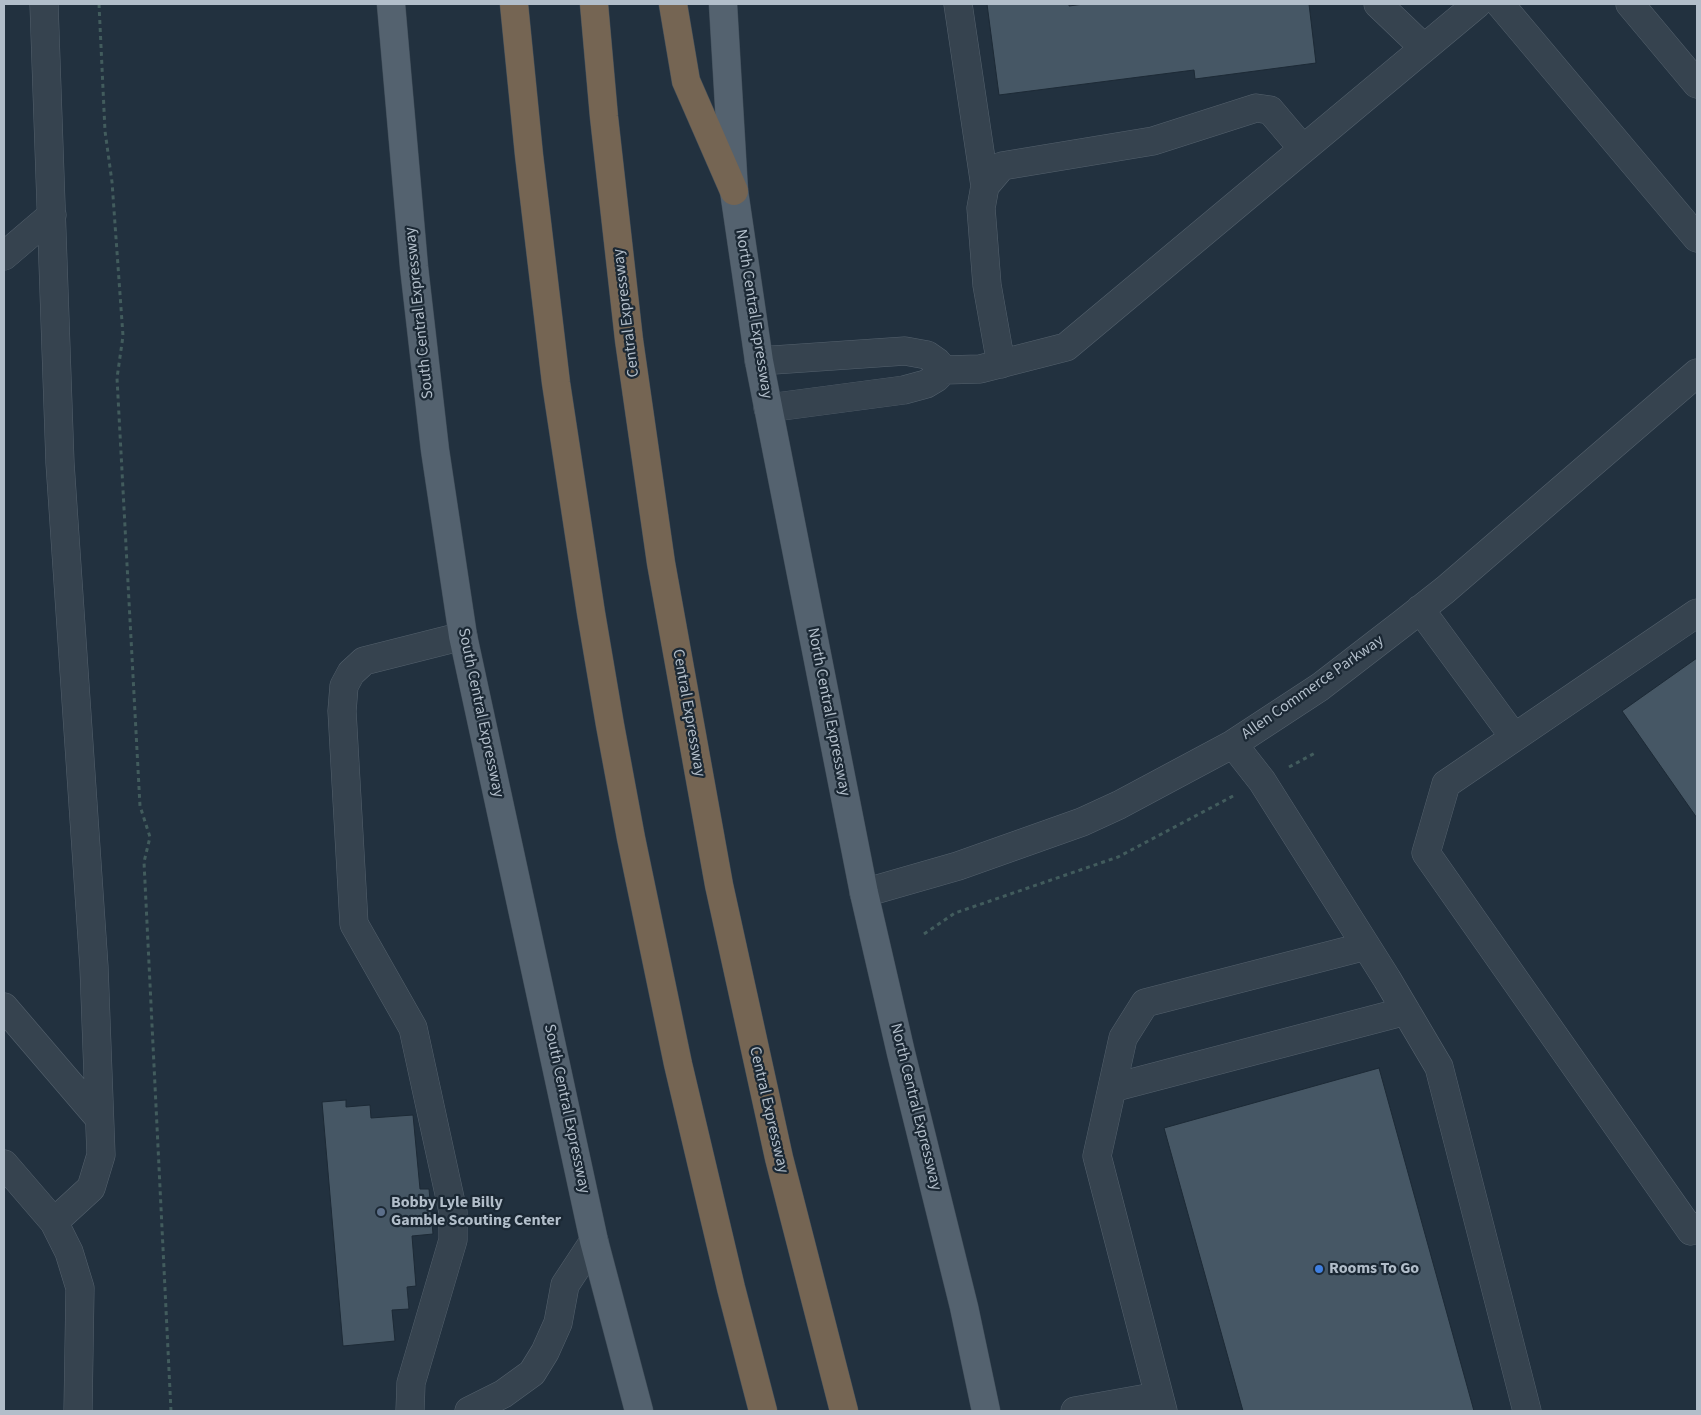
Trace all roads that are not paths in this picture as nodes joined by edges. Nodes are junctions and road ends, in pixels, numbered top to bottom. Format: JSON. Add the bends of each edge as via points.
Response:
{"nodes":[{"id":1,"x":44,"y":4,"type":"edge"},
{"id":2,"x":391,"y":4,"type":"edge"},
{"id":3,"x":514,"y":4,"type":"edge"},
{"id":4,"x":594,"y":4,"type":"edge"},
{"id":5,"x":673,"y":4,"type":"edge"},
{"id":6,"x":723,"y":4,"type":"edge"},
{"id":7,"x":958,"y":4,"type":"edge"},
{"id":8,"x":1378,"y":4,"type":"edge"},
{"id":9,"x":1477,"y":4,"type":"edge"},
{"id":10,"x":1500,"y":4,"type":"edge"},
{"id":11,"x":1630,"y":4,"type":"edge"},
{"id":12,"x":1424,"y":48,"type":"junction"},
{"id":13,"x":1697,"y":84,"type":"edge"},
{"id":14,"x":1303,"y":149,"type":"junction"},
{"id":15,"x":985,"y":186,"type":"junction"},
{"id":16,"x":734,"y":191,"type":"junction"},
{"id":17,"x":52,"y":215,"type":"junction"},
{"id":18,"x":1697,"y":238,"type":"edge"},
{"id":19,"x":4,"y":256,"type":"edge"},
{"id":20,"x":759,"y":361,"type":"junction"},
{"id":21,"x":1001,"y":364,"type":"junction"},
{"id":22,"x":944,"y":370,"type":"junction"},
{"id":23,"x":1697,"y":374,"type":"edge"},
{"id":24,"x":768,"y":408,"type":"junction"},
{"id":25,"x":1420,"y":609,"type":"junction"},
{"id":26,"x":1697,"y":613,"type":"edge"},
{"id":27,"x":463,"y":636,"type":"junction"},
{"id":28,"x":1514,"y":738,"type":"junction"},
{"id":29,"x":1233,"y":744,"type":"junction"},
{"id":30,"x":864,"y":893,"type":"junction"},
{"id":31,"x":1366,"y":946,"type":"junction"},
{"id":32,"x":4,"y":1007,"type":"edge"},
{"id":33,"x":1406,"y":1011,"type":"junction"},
{"id":34,"x":1112,"y":1088,"type":"junction"},
{"id":35,"x":100,"y":1118,"type":"junction"},
{"id":36,"x":4,"y":1164,"type":"edge"},
{"id":37,"x":54,"y":1222,"type":"junction"},
{"id":38,"x":1697,"y":1227,"type":"edge"},
{"id":39,"x":594,"y":1241,"type":"junction"},
{"id":40,"x":1161,"y":1404,"type":"edge"},
{"id":41,"x":78,"y":1411,"type":"edge"},
{"id":42,"x":410,"y":1411,"type":"edge"},
{"id":43,"x":469,"y":1411,"type":"edge"},
{"id":44,"x":640,"y":1411,"type":"edge"},
{"id":45,"x":763,"y":1411,"type":"edge"},
{"id":46,"x":844,"y":1411,"type":"edge"},
{"id":47,"x":986,"y":1411,"type":"edge"},
{"id":48,"x":1075,"y":1411,"type":"edge"},
{"id":49,"x":1527,"y":1411,"type":"edge"}],
"edges":[{"from":1,"to":17,"type":"street"},
{"from":2,"to":27,"type":"main road","name":"South Central Expressway","via":[[414,267],[435,450]]},
{"from":3,"to":45,"type":"highway","via":[[556,382],[612,735],[678,1064]]},
{"from":4,"to":46,"type":"highway","name":"Central Expressway","via":[[629,340],[661,563],[721,895],[778,1158]]},
{"from":5,"to":16,"type":"highway","via":[[686,81]]},
{"from":6,"to":16,"type":"main road","name":"North Central Expressway"},
{"from":7,"to":15,"type":"street"},
{"from":8,"to":12,"type":"street"},
{"from":9,"to":12,"type":"street"},
{"from":10,"to":18,"type":"street"},
{"from":11,"to":13,"type":"street"},
{"from":12,"to":14,"type":"street"},
{"from":14,"to":15,"type":"street","via":[[1270,110],[1256,108],[1152,141],[1002,166]]},
{"from":14,"to":21,"type":"street","via":[[1066,347]]},
{"from":15,"to":21,"type":"street","via":[[981,208],[987,285]]},
{"from":16,"to":20,"type":"main road","name":"North Central Expressway"},
{"from":17,"to":19,"type":"street"},
{"from":17,"to":35,"type":"street","via":[[60,463],[94,967]]},
{"from":20,"to":22,"type":"street","via":[[905,351],[927,355]]},
{"from":20,"to":24,"type":"main road","name":"North Central Expressway"},
{"from":21,"to":22,"type":"street","via":[[980,370]]},
{"from":22,"to":24,"type":"street","via":[[926,384],[904,390]]},
{"from":23,"to":25,"type":"street","name":"Allen Commerce Parkway"},
{"from":24,"to":30,"type":"main road","name":"North Central Expressway"},
{"from":25,"to":28,"type":"street"},
{"from":25,"to":29,"type":"street","name":"Allen Commerce Parkway","via":[[1320,687]]},
{"from":26,"to":28,"type":"street"},
{"from":27,"to":39,"type":"main road","name":"South Central Expressway"},
{"from":27,"to":42,"type":"street","via":[[364,661],[351,673],[344,686],[342,711],[354,924],[413,1028],[454,1212],[453,1240],[410,1383]]},
{"from":28,"to":38,"type":"street","via":[[1446,784],[1426,853],[1691,1231]]},
{"from":29,"to":30,"type":"street","name":"Allen Commerce Parkway","via":[[1119,806],[1082,822],[958,866]]},
{"from":29,"to":31,"type":"street","via":[[1262,781]]},
{"from":30,"to":47,"type":"main road","name":"North Central Expressway","via":[[964,1306]]},
{"from":31,"to":33,"type":"street"},
{"from":31,"to":34,"type":"street","via":[[1145,1003],[1123,1038]]},
{"from":32,"to":35,"type":"street"},
{"from":33,"to":34,"type":"street"},
{"from":33,"to":49,"type":"street","via":[[1439,1067]]},
{"from":34,"to":40,"type":"street","via":[[1097,1156]]},
{"from":35,"to":37,"type":"street","via":[[101,1155],[91,1188]]},
{"from":36,"to":37,"type":"street"},
{"from":37,"to":41,"type":"street","via":[[69,1252],[80,1288]]},
{"from":39,"to":43,"type":"street","via":[[565,1285],[558,1323],[532,1373],[503,1394]]},
{"from":39,"to":44,"type":"main road","name":"South Central Expressway"},
{"from":40,"to":48,"type":"street"}]}
